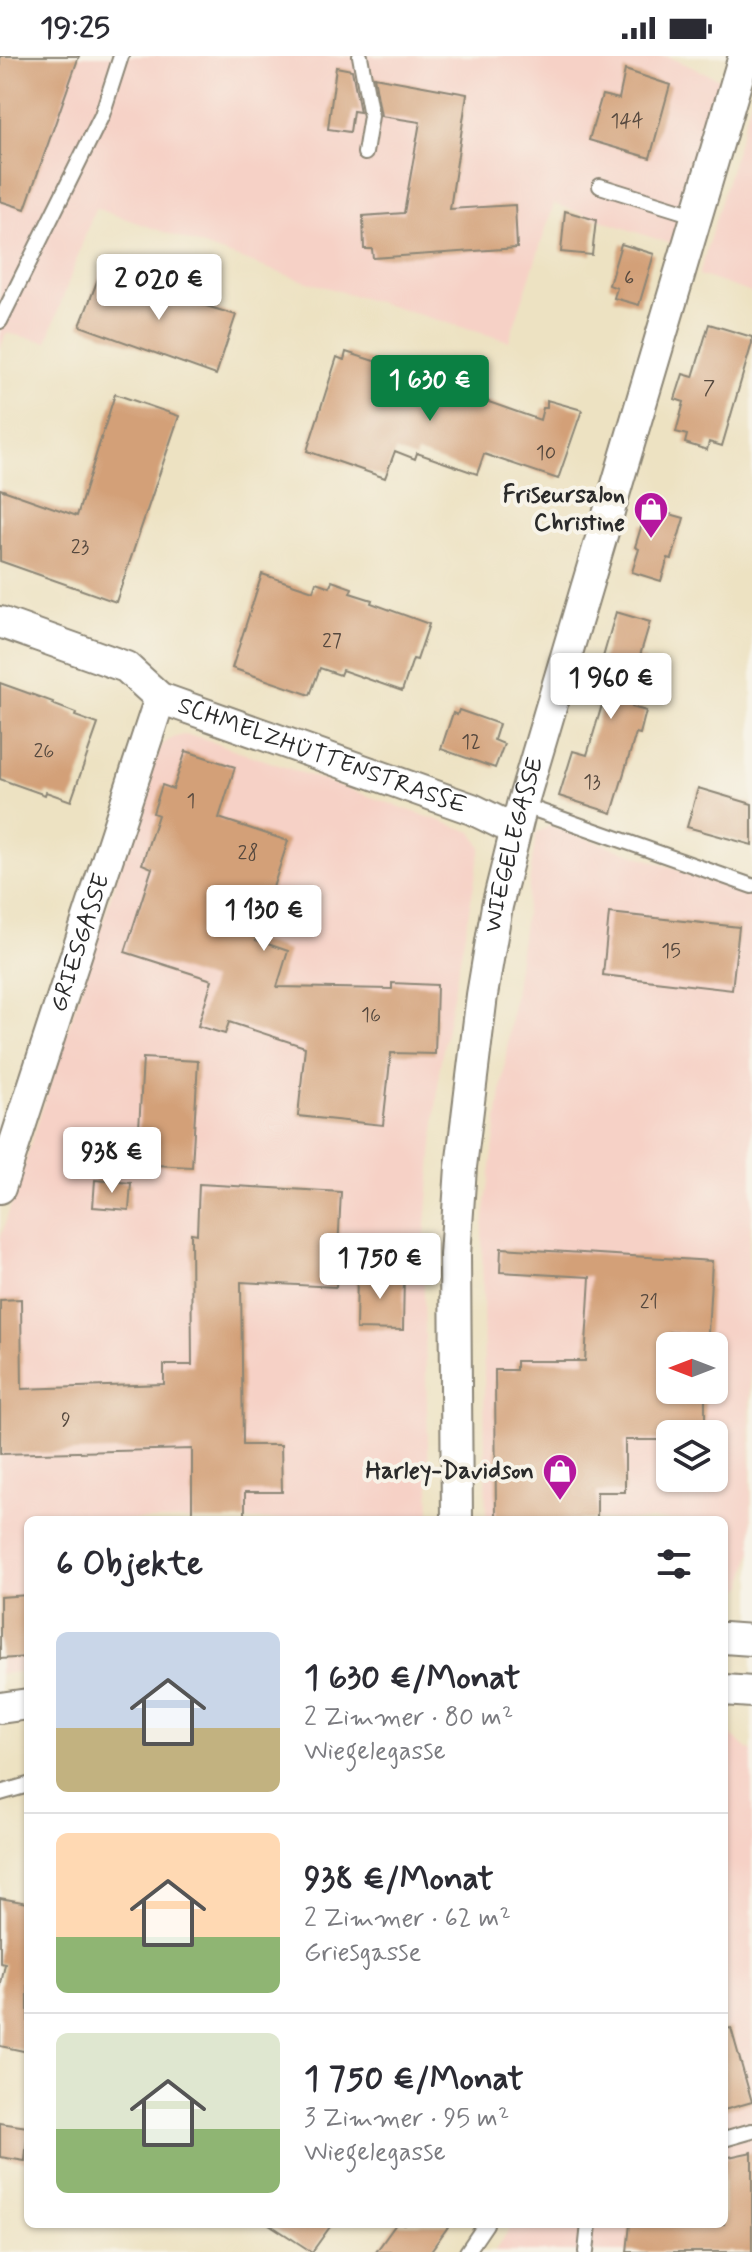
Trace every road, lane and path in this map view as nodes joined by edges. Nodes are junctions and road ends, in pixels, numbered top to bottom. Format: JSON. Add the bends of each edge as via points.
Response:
{"nodes":[{"id":1,"x":121,"y":56,"type":"edge"},
{"id":2,"x":360,"y":56,"type":"edge"},
{"id":3,"x":744,"y":56,"type":"edge"},
{"id":4,"x":365,"y":153,"type":"dead end"},
{"id":5,"x":600,"y":186,"type":"dead end"},
{"id":6,"x":697,"y":216,"type":"junction"},
{"id":7,"x":0,"y":321,"type":"edge"},
{"id":8,"x":0,"y":622,"type":"edge"},
{"id":9,"x":160,"y":698,"type":"junction"},
{"id":10,"x":519,"y":818,"type":"junction"},
{"id":11,"x":752,"y":886,"type":"edge"},
{"id":12,"x":0,"y":1188,"type":"edge"},
{"id":13,"x":457,"y":1516,"type":"edge"},
{"id":14,"x":728,"y":1638,"type":"edge"},
{"id":15,"x":752,"y":1640,"type":"edge"},
{"id":16,"x":728,"y":1690,"type":"edge"},
{"id":17,"x":752,"y":1692,"type":"edge"},
{"id":18,"x":24,"y":1705,"type":"edge"},
{"id":19,"x":0,"y":1708,"type":"edge"},
{"id":20,"x":24,"y":1786,"type":"edge"},
{"id":21,"x":0,"y":1793,"type":"edge"},
{"id":22,"x":752,"y":2131,"type":"edge"},
{"id":23,"x":728,"y":2138,"type":"edge"},
{"id":24,"x":483,"y":2228,"type":"edge"},
{"id":25,"x":589,"y":2228,"type":"edge"},
{"id":26,"x":467,"y":2252,"type":"edge"},
{"id":27,"x":586,"y":2252,"type":"edge"}],
"edges":[{"from":1,"to":7,"type":"lane","via":[[102,115]]},
{"from":2,"to":4,"type":"lane","via":[[371,116]]},
{"from":3,"to":6,"type":"street","name":"WIEGELEGASSE"},
{"from":5,"to":6,"type":"lane"},
{"from":6,"to":10,"type":"street","name":"WIEGELEGASSE"},
{"from":8,"to":9,"type":"street","name":"SCHMELZHÜTTENSTRASSE","via":[[126,667]]},
{"from":9,"to":10,"type":"street","name":"SCHMELZHÜTTENSTRASSE","via":[[472,809]]},
{"from":9,"to":12,"type":"street","name":"GRIESGASSE"},
{"from":10,"to":11,"type":"lane","name":"SCHMELZHÜTTENSTRASSE"},
{"from":10,"to":13,"type":"street","name":"WIEGELEGASSE","via":[[482,995],[461,1167],[455,1255]]},
{"from":14,"to":15,"type":"street"},
{"from":16,"to":17,"type":"street"},
{"from":18,"to":19,"type":"street"},
{"from":20,"to":21,"type":"lane"},
{"from":22,"to":23,"type":"lane"},
{"from":24,"to":26,"type":"lane"},
{"from":25,"to":27,"type":"lane"}]}
